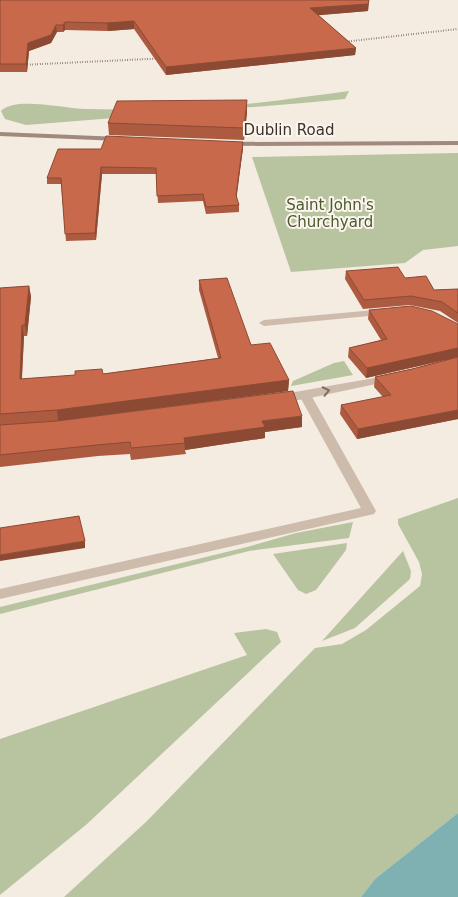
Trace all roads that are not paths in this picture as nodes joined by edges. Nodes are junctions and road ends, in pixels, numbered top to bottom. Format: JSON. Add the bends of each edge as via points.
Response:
{"nodes":[{"id":1,"x":0,"y":134,"type":"edge"},
{"id":2,"x":129,"y":140,"type":"edge"},
{"id":3,"x":214,"y":143,"type":"edge"},
{"id":4,"x":458,"y":143,"type":"edge"},
{"id":5,"x":397,"y":311,"type":"edge"},
{"id":6,"x":264,"y":323,"type":"dead end"},
{"id":7,"x":404,"y":375,"type":"edge"},
{"id":8,"x":305,"y":396,"type":"junction"},
{"id":9,"x":262,"y":401,"type":"edge"},
{"id":10,"x":0,"y":594,"type":"edge"}],
"edges":[{"from":1,"to":2,"type":"main road"},
{"from":3,"to":4,"type":"main road","name":"Dublin Road"},
{"from":5,"to":6,"type":"street"},
{"from":8,"to":7,"type":"street","one_way":true},
{"from":8,"to":9,"type":"street"},
{"from":8,"to":10,"type":"street","via":[[369,511]]}]}
